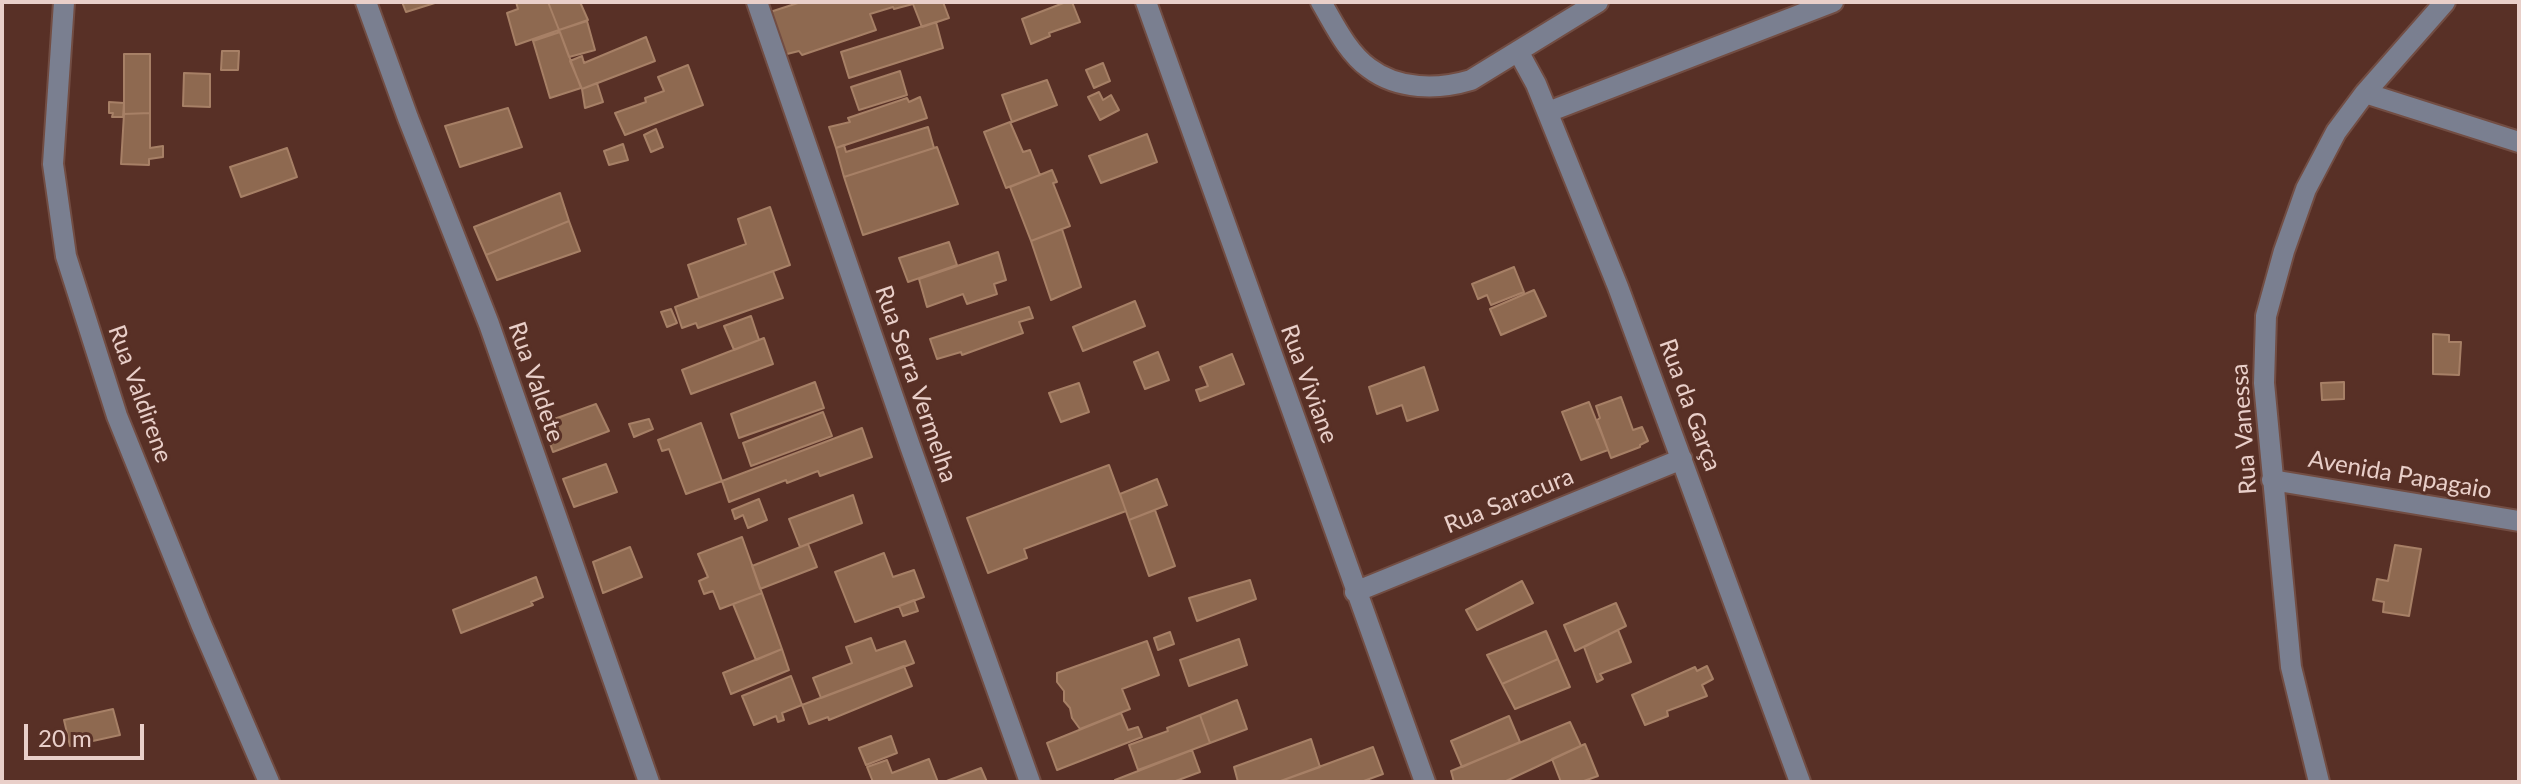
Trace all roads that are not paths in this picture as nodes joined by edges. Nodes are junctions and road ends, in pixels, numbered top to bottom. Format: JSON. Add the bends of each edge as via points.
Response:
{"nodes":[{"id":1,"x":64,"y":2,"type":"edge"},
{"id":2,"x":366,"y":2,"type":"edge"},
{"id":3,"x":757,"y":2,"type":"edge"},
{"id":4,"x":1146,"y":2,"type":"edge"},
{"id":5,"x":1321,"y":2,"type":"edge"},
{"id":6,"x":1598,"y":2,"type":"edge"},
{"id":7,"x":1833,"y":2,"type":"edge"},
{"id":8,"x":2445,"y":2,"type":"edge"},
{"id":9,"x":1518,"y":51,"type":"junction"},
{"id":10,"x":2365,"y":93,"type":"junction"},
{"id":11,"x":1548,"y":112,"type":"junction"},
{"id":12,"x":2519,"y":142,"type":"edge"},
{"id":13,"x":1682,"y":459,"type":"junction"},
{"id":14,"x":2272,"y":480,"type":"junction"},
{"id":15,"x":2519,"y":521,"type":"edge"},
{"id":16,"x":1355,"y":592,"type":"junction"},
{"id":17,"x":269,"y":782,"type":"edge"},
{"id":18,"x":649,"y":782,"type":"edge"},
{"id":19,"x":1030,"y":782,"type":"edge"},
{"id":20,"x":1425,"y":782,"type":"edge"},
{"id":21,"x":1800,"y":782,"type":"edge"},
{"id":22,"x":2319,"y":782,"type":"edge"}],
"edges":[{"from":1,"to":17,"type":"street","name":"Rua Valdirene","via":[[53,164],[66,256],[117,416]]},
{"from":2,"to":18,"type":"street","name":"Rua Valdete","via":[[489,324]]},
{"from":3,"to":19,"type":"street","name":"Rua Serra Vermelha"},
{"from":4,"to":16,"type":"street","name":"Rua Viviane"},
{"from":5,"to":9,"type":"street","via":[[1346,44],[1369,68],[1394,80],[1449,87]]},
{"from":6,"to":9,"type":"street"},
{"from":7,"to":11,"type":"street"},
{"from":8,"to":10,"type":"street","name":"Rua Vanessa"},
{"from":9,"to":11,"type":"street","name":"Rua da Garça"},
{"from":10,"to":12,"type":"street"},
{"from":10,"to":14,"type":"street","name":"Rua Vanessa","via":[[2336,132],[2306,189],[2266,316],[2264,383]]},
{"from":11,"to":13,"type":"street","name":"Rua da Garça"},
{"from":13,"to":16,"type":"street","name":"Rua Saracura"},
{"from":13,"to":21,"type":"street","name":"Rua da Garça"},
{"from":14,"to":15,"type":"street","name":"Avenida Papagaio"},
{"from":14,"to":22,"type":"street","name":"Rua Vanessa","via":[[2291,667]]},
{"from":16,"to":20,"type":"street","name":"Rua Viviane"}]}
